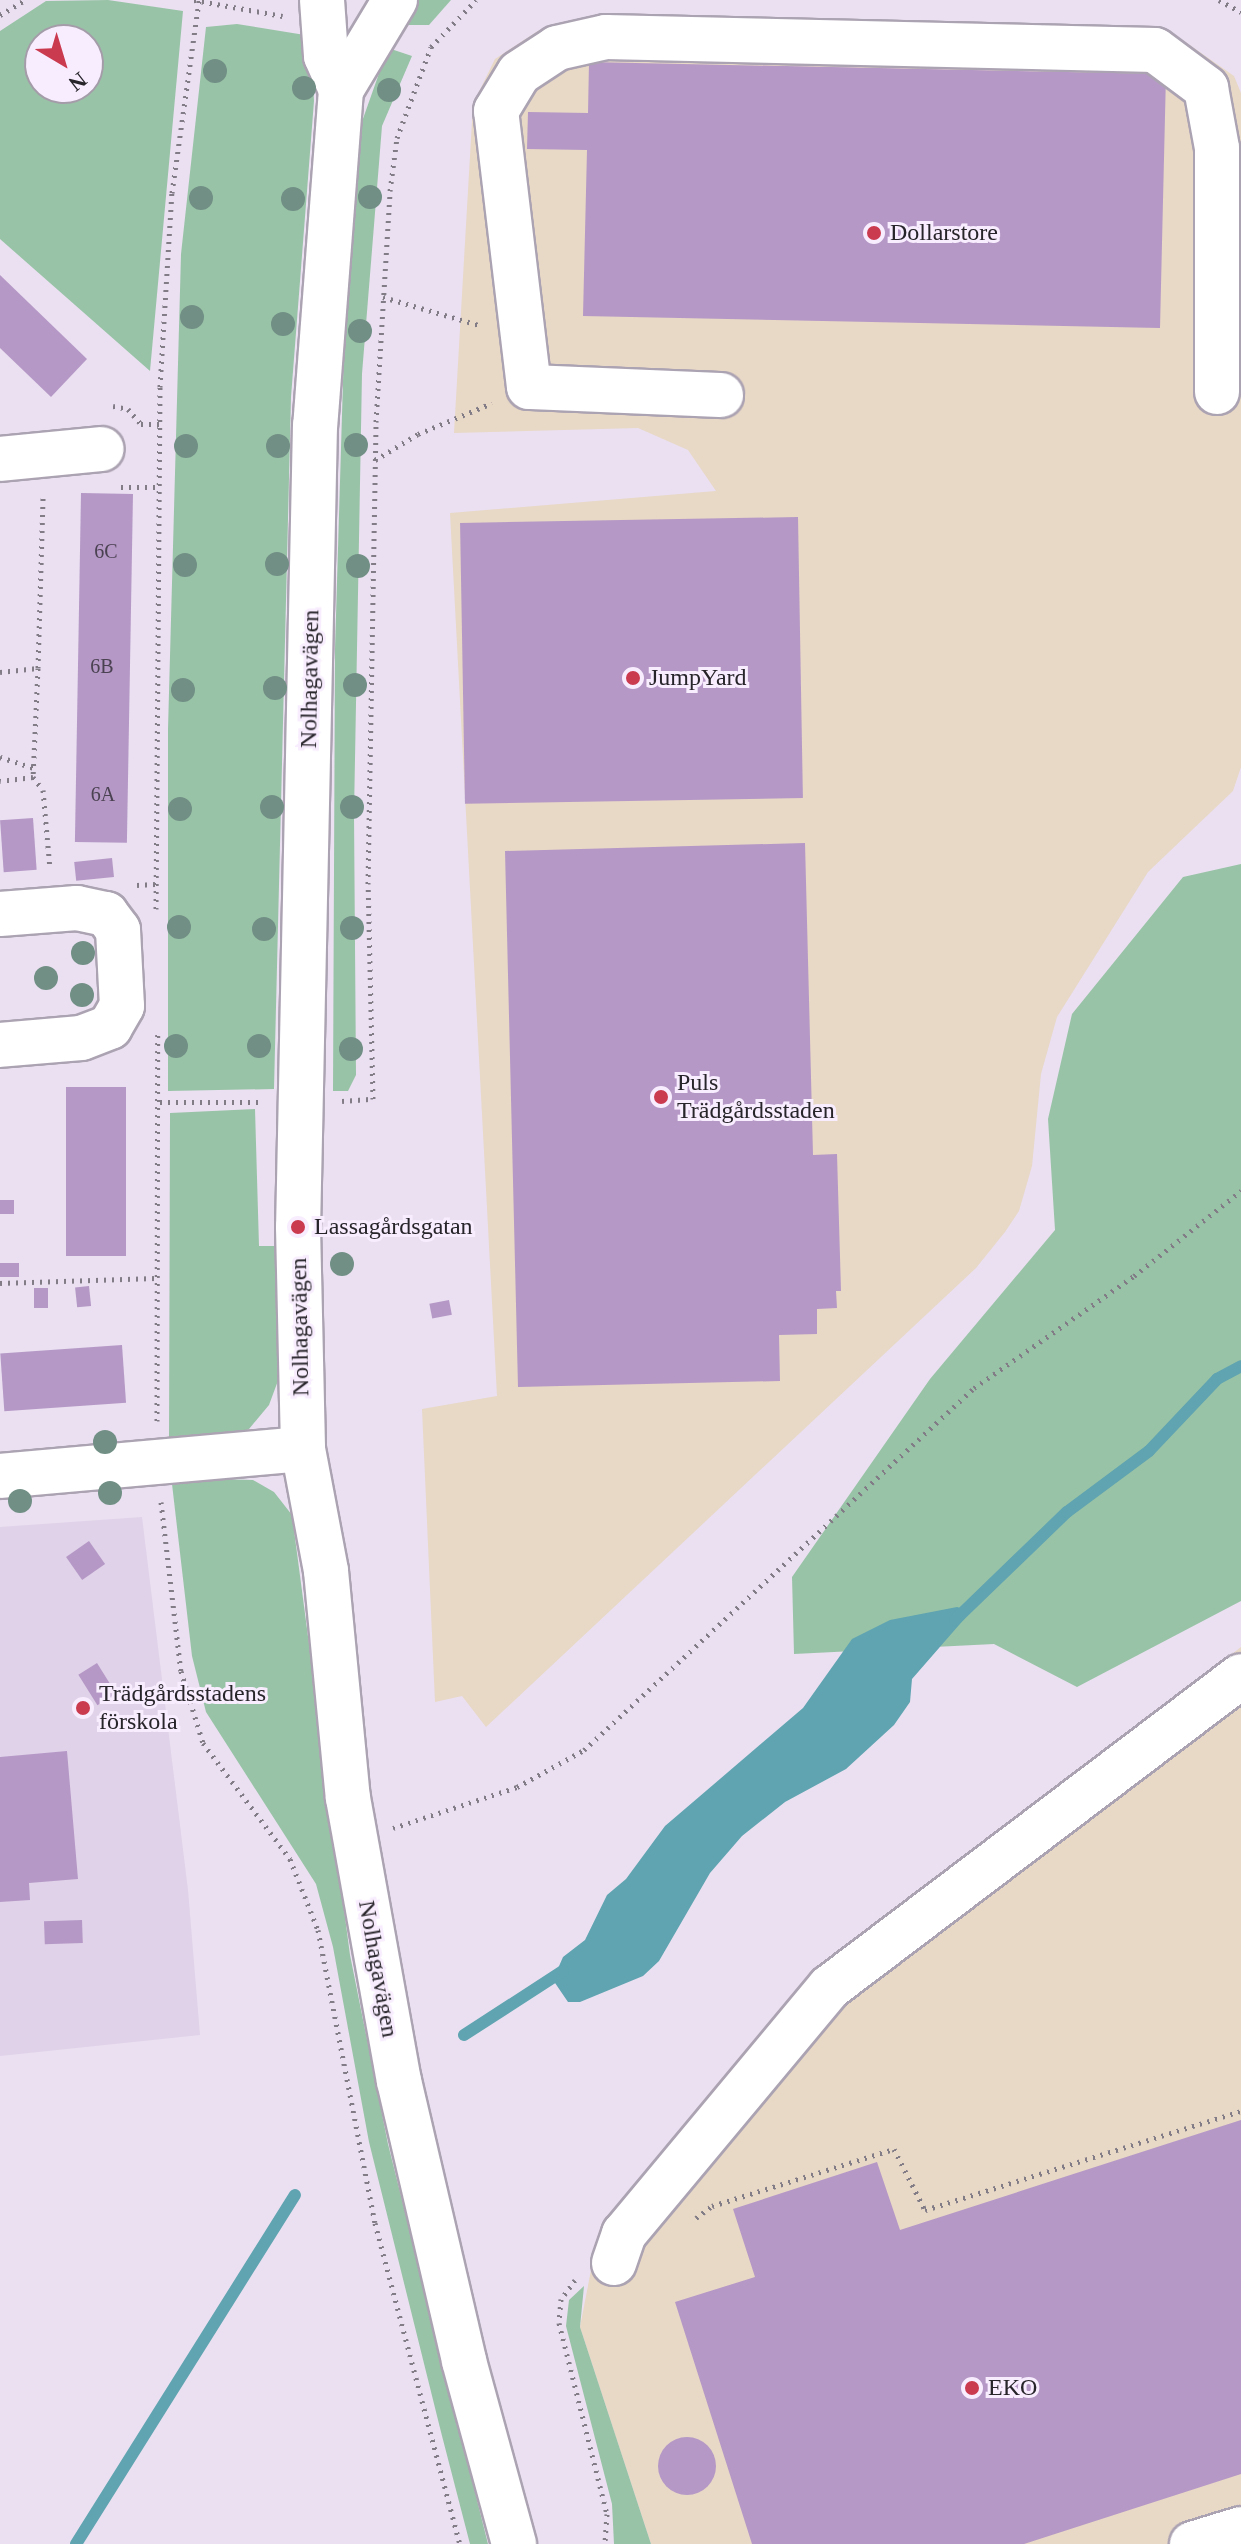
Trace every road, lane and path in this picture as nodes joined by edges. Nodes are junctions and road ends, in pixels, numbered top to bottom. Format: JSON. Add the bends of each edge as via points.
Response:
{"nodes":[{"id":1,"x":25,"y":0,"type":"edge"},
{"id":2,"x":197,"y":0,"type":"edge"},
{"id":3,"x":395,"y":0,"type":"edge"},
{"id":4,"x":476,"y":0,"type":"edge"},
{"id":5,"x":1219,"y":0,"type":"edge"},
{"id":6,"x":307,"y":9,"type":"edge"},
{"id":7,"x":1241,"y":12,"type":"edge"},
{"id":8,"x":0,"y":15,"type":"edge"},
{"id":9,"x":341,"y":90,"type":"junction"},
{"id":10,"x":383,"y":297,"type":"junction"},
{"id":11,"x":523,"y":338,"type":"junction"},
{"id":12,"x":529,"y":387,"type":"junction"},
{"id":13,"x":1217,"y":392,"type":"dead end"},
{"id":14,"x":721,"y":395,"type":"dead end"},
{"id":15,"x":102,"y":449,"type":"dead end"},
{"id":16,"x":0,"y":459,"type":"edge"},
{"id":17,"x":375,"y":460,"type":"junction"},
{"id":18,"x":43,"y":489,"type":"dead end"},
{"id":19,"x":38,"y":668,"type":"junction"},
{"id":20,"x":0,"y":672,"type":"edge"},
{"id":21,"x":0,"y":757,"type":"edge"},
{"id":22,"x":33,"y":768,"type":"junction"},
{"id":23,"x":33,"y":777,"type":"junction"},
{"id":24,"x":0,"y":781,"type":"edge"},
{"id":25,"x":51,"y":877,"type":"dead end"},
{"id":26,"x":0,"y":914,"type":"edge"},
{"id":27,"x":156,"y":914,"type":"dead end"},
{"id":28,"x":158,"y":1019,"type":"dead end"},
{"id":29,"x":0,"y":1045,"type":"edge"},
{"id":30,"x":160,"y":1102,"type":"junction"},
{"id":31,"x":303,"y":1102,"type":"junction"},
{"id":32,"x":1241,"y":1191,"type":"edge"},
{"id":33,"x":156,"y":1278,"type":"junction"},
{"id":34,"x":0,"y":1283,"type":"edge"},
{"id":35,"x":303,"y":1449,"type":"junction"},
{"id":36,"x":158,"y":1464,"type":"junction"},
{"id":37,"x":0,"y":1476,"type":"edge"},
{"id":38,"x":1241,"y":1676,"type":"edge"},
{"id":39,"x":355,"y":1841,"type":"junction"},
{"id":40,"x":1241,"y":2111,"type":"edge"},
{"id":41,"x":690,"y":2222,"type":"dead end"},
{"id":42,"x":601,"y":2268,"type":"joint"},
{"id":43,"x":1241,"y":2529,"type":"edge"},
{"id":44,"x":460,"y":2544,"type":"edge"},
{"id":45,"x":514,"y":2544,"type":"edge"},
{"id":46,"x":605,"y":2544,"type":"edge"},
{"id":47,"x":1192,"y":2544,"type":"edge"}],
"edges":[{"from":1,"to":8,"type":"path"},
{"from":2,"to":6,"type":"path"},
{"from":2,"to":27,"type":"path","via":[[172,193],[160,387]]},
{"from":3,"to":9,"type":"street","name":"Nolhagavägen"},
{"from":4,"to":10,"type":"path","via":[[431,47],[409,98],[395,151]]},
{"from":5,"to":7,"type":"path"},
{"from":6,"to":9,"type":"street","name":"Nolhagavägen"},
{"from":9,"to":31,"type":"street","name":"Nolhagavägen","via":[[315,425]]},
{"from":10,"to":11,"type":"path"},
{"from":10,"to":17,"type":"path"},
{"from":11,"to":12,"type":"street"},
{"from":11,"to":13,"type":"street","via":[[496,111],[519,73],[557,48],[606,37],[1155,50],[1206,88],[1217,148]]},
{"from":12,"to":14,"type":"street"},
{"from":12,"to":17,"type":"path","via":[[418,434]]},
{"from":15,"to":16,"type":"street"},
{"from":17,"to":31,"type":"path","via":[[368,884],[373,1099]]},
{"from":18,"to":19,"type":"path"},
{"from":19,"to":20,"type":"path"},
{"from":19,"to":22,"type":"path"},
{"from":21,"to":22,"type":"path"},
{"from":22,"to":23,"type":"path"},
{"from":23,"to":24,"type":"path"},
{"from":23,"to":25,"type":"path","via":[[43,790]]},
{"from":26,"to":29,"type":"street","via":[[77,908],[106,914],[118,930],[122,1006],[110,1027],[81,1038]]},
{"from":28,"to":30,"type":"path"},
{"from":30,"to":31,"type":"path"},
{"from":30,"to":33,"type":"path"},
{"from":31,"to":35,"type":"street","name":"Nolhagavägen","via":[[298,1227]]},
{"from":32,"to":39,"type":"path","via":[[1134,1276],[974,1388],[584,1750],[517,1787]]},
{"from":33,"to":34,"type":"path"},
{"from":33,"to":36,"type":"path"},
{"from":35,"to":36,"type":"street"},
{"from":35,"to":39,"type":"street","name":"Nolhagavägen","via":[[326,1571]]},
{"from":36,"to":37,"type":"street"},
{"from":36,"to":44,"type":"path","via":[[181,1671],[203,1743],[290,1859],[318,1930],[375,2223]]},
{"from":38,"to":42,"type":"street","via":[[830,1987]]},
{"from":39,"to":45,"type":"street","name":"Nolhagavägen","via":[[399,2081],[464,2361]]},
{"from":40,"to":41,"type":"path","via":[[925,2210],[894,2149],[712,2206]]},
{"from":42,"to":46,"type":"path","via":[[561,2299],[559,2323],[607,2514]]},
{"from":43,"to":47,"type":"street"}]}
